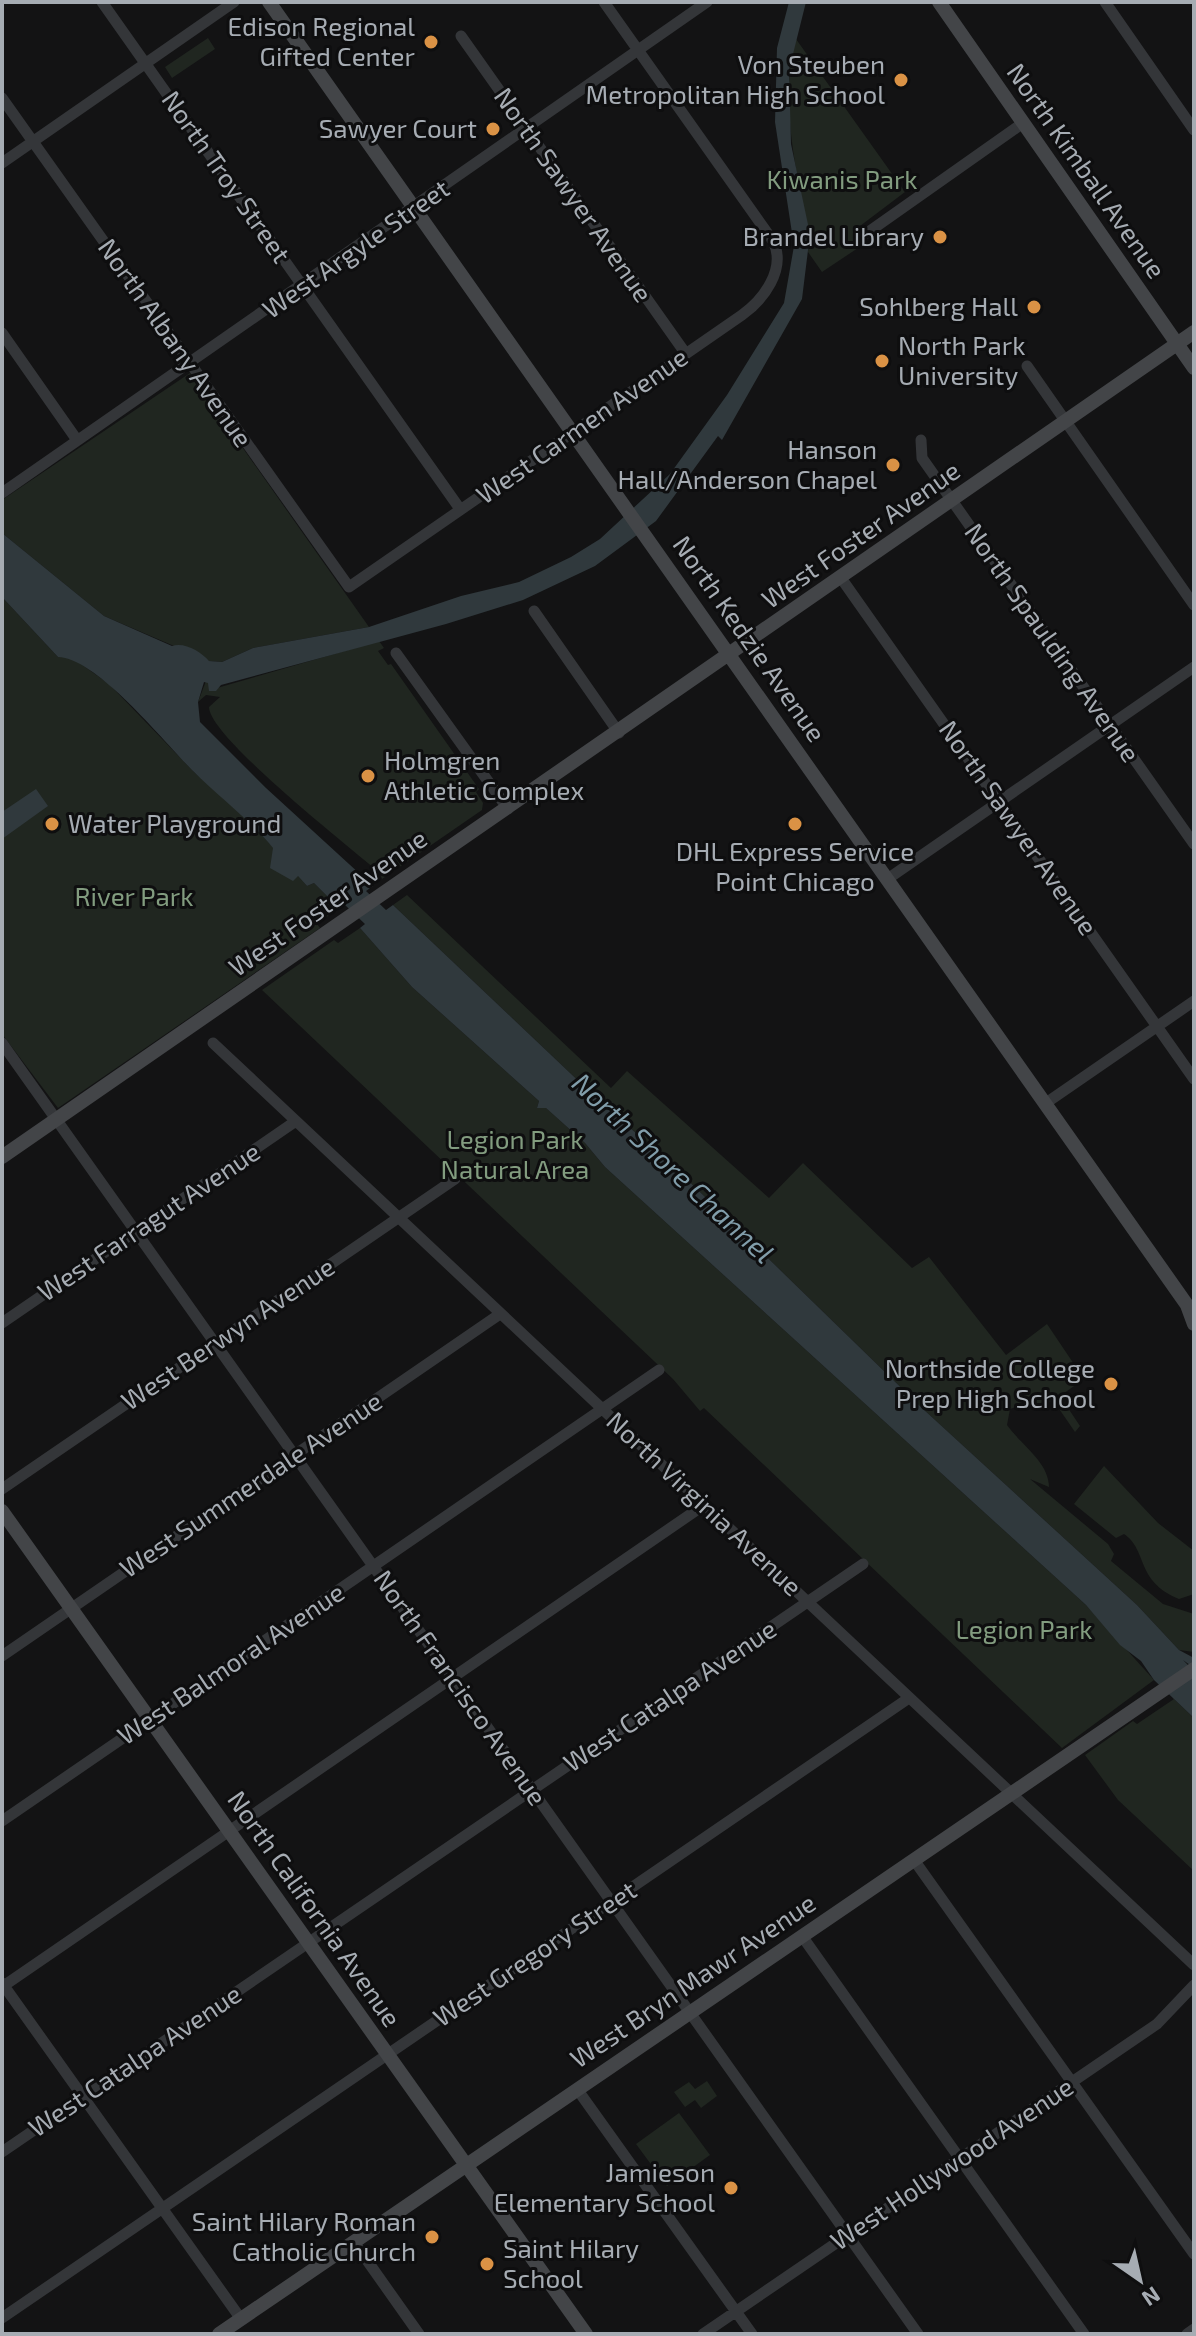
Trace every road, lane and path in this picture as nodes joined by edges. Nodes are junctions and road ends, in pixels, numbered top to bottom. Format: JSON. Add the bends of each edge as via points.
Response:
{"nodes":[{"id":1,"x":102,"y":2,"type":"edge"},
{"id":2,"x":234,"y":2,"type":"edge"},
{"id":3,"x":269,"y":2,"type":"edge"},
{"id":4,"x":604,"y":2,"type":"edge"},
{"id":5,"x":707,"y":2,"type":"edge"},
{"id":6,"x":939,"y":2,"type":"edge"},
{"id":7,"x":1105,"y":2,"type":"edge"},
{"id":8,"x":461,"y":36,"type":"dead end"},
{"id":9,"x":639,"y":51,"type":"junction"},
{"id":10,"x":145,"y":63,"type":"junction"},
{"id":11,"x":2,"y":98,"type":"edge"},
{"id":12,"x":1023,"y":123,"type":"junction"},
{"id":13,"x":527,"y":130,"type":"junction"},
{"id":14,"x":1194,"y":130,"type":"edge"},
{"id":15,"x":33,"y":142,"type":"junction"},
{"id":16,"x":2,"y":163,"type":"edge"},
{"id":17,"x":415,"y":209,"type":"junction"},
{"id":18,"x":867,"y":233,"type":"dead end"},
{"id":19,"x":302,"y":286,"type":"junction"},
{"id":20,"x":1194,"y":332,"type":"edge"},
{"id":21,"x":2,"y":333,"type":"edge"},
{"id":22,"x":1177,"y":344,"type":"junction"},
{"id":23,"x":686,"y":354,"type":"junction"},
{"id":24,"x":189,"y":363,"type":"junction"},
{"id":25,"x":1027,"y":366,"type":"dead end"},
{"id":26,"x":1194,"y":368,"type":"edge"},
{"id":27,"x":1065,"y":421,"type":"junction"},
{"id":28,"x":573,"y":432,"type":"junction"},
{"id":29,"x":77,"y":440,"type":"junction"},
{"id":30,"x":921,"y":440,"type":"dead end"},
{"id":31,"x":2,"y":493,"type":"edge"},
{"id":32,"x":952,"y":501,"type":"junction"},
{"id":33,"x":460,"y":509,"type":"junction"},
{"id":34,"x":841,"y":578,"type":"junction"},
{"id":35,"x":349,"y":587,"type":"joint"},
{"id":36,"x":1194,"y":605,"type":"edge"},
{"id":37,"x":534,"y":611,"type":"dead end"},
{"id":38,"x":396,"y":653,"type":"dead end"},
{"id":39,"x":732,"y":654,"type":"junction"},
{"id":40,"x":1194,"y":667,"type":"edge"},
{"id":41,"x":1110,"y":725,"type":"junction"},
{"id":42,"x":619,"y":733,"type":"junction"},
{"id":43,"x":999,"y":802,"type":"junction"},
{"id":44,"x":508,"y":809,"type":"junction"},
{"id":45,"x":1194,"y":844,"type":"edge"},
{"id":46,"x":889,"y":878,"type":"junction"},
{"id":47,"x":1194,"y":1001,"type":"edge"},
{"id":48,"x":1157,"y":1026,"type":"junction"},
{"id":49,"x":2,"y":1043,"type":"edge"},
{"id":50,"x":213,"y":1043,"type":"dead end"},
{"id":51,"x":1194,"y":1079,"type":"edge"},
{"id":52,"x":1046,"y":1103,"type":"junction"},
{"id":53,"x":56,"y":1119,"type":"junction"},
{"id":54,"x":296,"y":1121,"type":"junction"},
{"id":55,"x":2,"y":1157,"type":"edge"},
{"id":56,"x":455,"y":1179,"type":"dead end"},
{"id":57,"x":400,"y":1217,"type":"junction"},
{"id":58,"x":135,"y":1231,"type":"junction"},
{"id":59,"x":1191,"y":1307,"type":"edge"},
{"id":60,"x":500,"y":1314,"type":"junction"},
{"id":61,"x":2,"y":1323,"type":"edge"},
{"id":62,"x":1194,"y":1324,"type":"edge"},
{"id":63,"x":215,"y":1343,"type":"junction"},
{"id":64,"x":659,"y":1370,"type":"dead end"},
{"id":65,"x":602,"y":1409,"type":"junction"},
{"id":66,"x":295,"y":1456,"type":"junction"},
{"id":67,"x":2,"y":1489,"type":"edge"},
{"id":68,"x":704,"y":1505,"type":"junction"},
{"id":69,"x":2,"y":1511,"type":"edge"},
{"id":70,"x":863,"y":1564,"type":"dead end"},
{"id":71,"x":373,"y":1566,"type":"junction"},
{"id":72,"x":807,"y":1602,"type":"junction"},
{"id":73,"x":71,"y":1608,"type":"junction"},
{"id":74,"x":2,"y":1656,"type":"edge"},
{"id":75,"x":1194,"y":1669,"type":"edge"},
{"id":76,"x":453,"y":1679,"type":"junction"},
{"id":77,"x":909,"y":1698,"type":"junction"},
{"id":78,"x":150,"y":1720,"type":"junction"},
{"id":79,"x":532,"y":1791,"type":"junction"},
{"id":80,"x":1011,"y":1793,"type":"junction"},
{"id":81,"x":2,"y":1821,"type":"edge"},
{"id":82,"x":229,"y":1831,"type":"junction"},
{"id":83,"x":914,"y":1860,"type":"junction"},
{"id":84,"x":611,"y":1902,"type":"junction"},
{"id":85,"x":802,"y":1936,"type":"junction"},
{"id":86,"x":309,"y":1943,"type":"junction"},
{"id":87,"x":1194,"y":1965,"type":"edge"},
{"id":88,"x":1194,"y":1985,"type":"edge"},
{"id":89,"x":3,"y":1986,"type":"edge"},
{"id":90,"x":690,"y":2013,"type":"junction"},
{"id":91,"x":388,"y":2054,"type":"junction"},
{"id":92,"x":1072,"y":2082,"type":"junction"},
{"id":93,"x":577,"y":2089,"type":"junction"},
{"id":94,"x":83,"y":2097,"type":"junction"},
{"id":95,"x":2,"y":2152,"type":"edge"},
{"id":96,"x":960,"y":2159,"type":"junction"},
{"id":97,"x":466,"y":2165,"type":"junction"},
{"id":98,"x":162,"y":2209,"type":"junction"},
{"id":99,"x":848,"y":2235,"type":"junction"},
{"id":100,"x":354,"y":2242,"type":"junction"},
{"id":101,"x":1194,"y":2254,"type":"edge"},
{"id":102,"x":736,"y":2311,"type":"junction"},
{"id":103,"x":2,"y":2318,"type":"edge"},
{"id":104,"x":241,"y":2319,"type":"junction"},
{"id":105,"x":1194,"y":2329,"type":"edge"},
{"id":106,"x":219,"y":2334,"type":"edge"},
{"id":107,"x":419,"y":2334,"type":"edge"},
{"id":108,"x":586,"y":2334,"type":"edge"},
{"id":109,"x":703,"y":2334,"type":"edge"},
{"id":110,"x":752,"y":2334,"type":"edge"},
{"id":111,"x":918,"y":2334,"type":"edge"},
{"id":112,"x":1084,"y":2334,"type":"edge"},
{"id":113,"x":1187,"y":2334,"type":"edge"}],
"edges":[{"from":1,"to":10,"type":"street","name":"North Troy Street"},
{"from":2,"to":10,"type":"street"},
{"from":3,"to":17,"type":"main road","name":"North Kedzie Avenue"},
{"from":4,"to":9,"type":"street"},
{"from":5,"to":9,"type":"street","name":"West Argyle Street"},
{"from":6,"to":12,"type":"main road","name":"North Kimball Avenue"},
{"from":7,"to":14,"type":"street"},
{"from":8,"to":13,"type":"street","name":"North Sawyer Avenue"},
{"from":9,"to":13,"type":"street","name":"West Argyle Street"},
{"from":9,"to":23,"type":"street","name":"West Carmen Avenue","via":[[773,241],[777,254],[766,295]]},
{"from":10,"to":15,"type":"street"},
{"from":10,"to":19,"type":"street","name":"North Troy Street"},
{"from":11,"to":15,"type":"street","name":"North Albany Avenue"},
{"from":12,"to":18,"type":"street"},
{"from":12,"to":22,"type":"main road","name":"North Kimball Avenue"},
{"from":13,"to":17,"type":"street","name":"West Argyle Street"},
{"from":13,"to":23,"type":"street","name":"North Sawyer Avenue"},
{"from":15,"to":16,"type":"street"},
{"from":15,"to":24,"type":"street","name":"North Albany Avenue"},
{"from":17,"to":19,"type":"street","name":"West Argyle Street"},
{"from":17,"to":28,"type":"main road","name":"North Kedzie Avenue"},
{"from":19,"to":24,"type":"street","name":"West Argyle Street"},
{"from":19,"to":33,"type":"street","name":"North Troy Street"},
{"from":20,"to":22,"type":"main road","name":"West Foster Avenue"},
{"from":21,"to":29,"type":"street"},
{"from":22,"to":26,"type":"main road","name":"North Kimball Avenue"},
{"from":22,"to":27,"type":"main road","name":"West Foster Avenue"},
{"from":23,"to":28,"type":"street","name":"West Carmen Avenue"},
{"from":24,"to":29,"type":"street","name":"West Argyle Street"},
{"from":24,"to":35,"type":"street","name":"North Albany Avenue"},
{"from":25,"to":27,"type":"street"},
{"from":27,"to":32,"type":"main road","name":"West Foster Avenue"},
{"from":27,"to":36,"type":"street"},
{"from":28,"to":33,"type":"street","name":"West Carmen Avenue"},
{"from":28,"to":39,"type":"main road","name":"North Kedzie Avenue"},
{"from":29,"to":31,"type":"street","name":"West Argyle Street"},
{"from":30,"to":32,"type":"street","name":"North Spaulding Avenue","via":[[922,458]]},
{"from":32,"to":34,"type":"main road","name":"West Foster Avenue"},
{"from":32,"to":41,"type":"street","name":"North Spaulding Avenue"},
{"from":33,"to":35,"type":"street","name":"West Carmen Avenue"},
{"from":34,"to":39,"type":"main road","name":"West Foster Avenue"},
{"from":34,"to":43,"type":"street","name":"North Sawyer Avenue"},
{"from":37,"to":42,"type":"street"},
{"from":38,"to":44,"type":"street"},
{"from":39,"to":42,"type":"main road","name":"West Foster Avenue"},
{"from":39,"to":46,"type":"main road","name":"North Kedzie Avenue"},
{"from":40,"to":41,"type":"street"},
{"from":41,"to":43,"type":"street"},
{"from":41,"to":45,"type":"street","name":"North Spaulding Avenue"},
{"from":42,"to":44,"type":"main road","name":"West Foster Avenue"},
{"from":43,"to":46,"type":"street"},
{"from":43,"to":48,"type":"street","name":"North Sawyer Avenue"},
{"from":44,"to":53,"type":"main road","name":"West Foster Avenue"},
{"from":46,"to":52,"type":"main road","name":"North Kedzie Avenue"},
{"from":47,"to":48,"type":"street"},
{"from":48,"to":51,"type":"street","name":"North Sawyer Avenue"},
{"from":48,"to":52,"type":"street"},
{"from":49,"to":53,"type":"street","name":"North Francisco Avenue"},
{"from":50,"to":54,"type":"street","name":"North Virginia Avenue"},
{"from":52,"to":59,"type":"main road","name":"North Kedzie Avenue"},
{"from":53,"to":55,"type":"main road","name":"West Foster Avenue"},
{"from":53,"to":58,"type":"street","name":"North Francisco Avenue"},
{"from":54,"to":57,"type":"street","name":"North Virginia Avenue"},
{"from":54,"to":58,"type":"street","name":"West Farragut Avenue"},
{"from":56,"to":57,"type":"street","name":"West Berwyn Avenue"},
{"from":57,"to":60,"type":"street","name":"North Virginia Avenue"},
{"from":57,"to":63,"type":"street","name":"West Berwyn Avenue"},
{"from":58,"to":61,"type":"street","name":"West Farragut Avenue"},
{"from":58,"to":63,"type":"street","name":"North Francisco Avenue"},
{"from":59,"to":62,"type":"main road","name":"North Kedzie Avenue","via":[[1187,1313]]},
{"from":60,"to":65,"type":"street","name":"North Virginia Avenue"},
{"from":60,"to":66,"type":"street","name":"West Summerdale Avenue"},
{"from":63,"to":66,"type":"street","name":"North Francisco Avenue"},
{"from":63,"to":67,"type":"street","name":"West Berwyn Avenue"},
{"from":64,"to":65,"type":"street","name":"West Balmoral Avenue"},
{"from":65,"to":68,"type":"street","name":"North Virginia Avenue"},
{"from":65,"to":71,"type":"street","name":"West Balmoral Avenue"},
{"from":66,"to":71,"type":"street","name":"North Francisco Avenue"},
{"from":66,"to":73,"type":"street","name":"West Summerdale Avenue"},
{"from":68,"to":72,"type":"street","name":"North Virginia Avenue"},
{"from":68,"to":76,"type":"street"},
{"from":69,"to":73,"type":"main road","name":"North California Avenue"},
{"from":70,"to":72,"type":"street","name":"West Catalpa Avenue"},
{"from":71,"to":76,"type":"street","name":"North Francisco Avenue"},
{"from":71,"to":78,"type":"street","name":"West Balmoral Avenue"},
{"from":72,"to":77,"type":"street","name":"North Virginia Avenue"},
{"from":72,"to":79,"type":"street","name":"West Catalpa Avenue"},
{"from":73,"to":74,"type":"street","name":"West Summerdale Avenue"},
{"from":73,"to":78,"type":"main road","name":"North California Avenue"},
{"from":75,"to":80,"type":"main road","name":"West Bryn Mawr Avenue"},
{"from":76,"to":79,"type":"street","name":"North Francisco Avenue"},
{"from":76,"to":82,"type":"street"},
{"from":77,"to":80,"type":"street","name":"North Virginia Avenue"},
{"from":77,"to":84,"type":"street","name":"West Gregory Street"},
{"from":78,"to":81,"type":"street","name":"West Balmoral Avenue"},
{"from":78,"to":82,"type":"main road","name":"North California Avenue"},
{"from":79,"to":84,"type":"street","name":"North Francisco Avenue"},
{"from":79,"to":86,"type":"street","name":"West Catalpa Avenue"},
{"from":80,"to":83,"type":"main road","name":"West Bryn Mawr Avenue"},
{"from":80,"to":87,"type":"street","name":"North Virginia Avenue"},
{"from":82,"to":86,"type":"main road","name":"North California Avenue"},
{"from":82,"to":89,"type":"street"},
{"from":83,"to":85,"type":"main road","name":"West Bryn Mawr Avenue"},
{"from":83,"to":92,"type":"street"},
{"from":84,"to":90,"type":"street","name":"North Francisco Avenue"},
{"from":84,"to":91,"type":"street","name":"West Gregory Street"},
{"from":85,"to":90,"type":"main road","name":"West Bryn Mawr Avenue"},
{"from":85,"to":96,"type":"street"},
{"from":86,"to":91,"type":"main road","name":"North California Avenue"},
{"from":86,"to":94,"type":"street","name":"West Catalpa Avenue"},
{"from":88,"to":92,"type":"street","name":"West Hollywood Avenue","via":[[1157,2024]]},
{"from":89,"to":94,"type":"street"},
{"from":90,"to":93,"type":"main road","name":"West Bryn Mawr Avenue"},
{"from":90,"to":99,"type":"street","name":"North Francisco Avenue"},
{"from":91,"to":97,"type":"main road","name":"North California Avenue"},
{"from":91,"to":98,"type":"street","name":"West Gregory Street"},
{"from":92,"to":96,"type":"street","name":"West Hollywood Avenue"},
{"from":92,"to":101,"type":"street"},
{"from":93,"to":97,"type":"main road","name":"West Bryn Mawr Avenue"},
{"from":93,"to":102,"type":"street"},
{"from":94,"to":95,"type":"street","name":"West Catalpa Avenue"},
{"from":94,"to":98,"type":"street"},
{"from":96,"to":99,"type":"street","name":"West Hollywood Avenue"},
{"from":96,"to":112,"type":"street"},
{"from":97,"to":100,"type":"main road","name":"West Bryn Mawr Avenue"},
{"from":97,"to":108,"type":"main road","name":"North California Avenue"},
{"from":98,"to":103,"type":"street","name":"West Gregory Street"},
{"from":98,"to":104,"type":"street"},
{"from":99,"to":102,"type":"street","name":"West Hollywood Avenue"},
{"from":99,"to":111,"type":"street","name":"North Francisco Avenue"},
{"from":100,"to":104,"type":"main road","name":"West Bryn Mawr Avenue"},
{"from":100,"to":107,"type":"street"},
{"from":102,"to":109,"type":"street","name":"West Hollywood Avenue"},
{"from":102,"to":110,"type":"street"},
{"from":104,"to":106,"type":"main road","name":"West Bryn Mawr Avenue"},
{"from":105,"to":113,"type":"street"}]}
